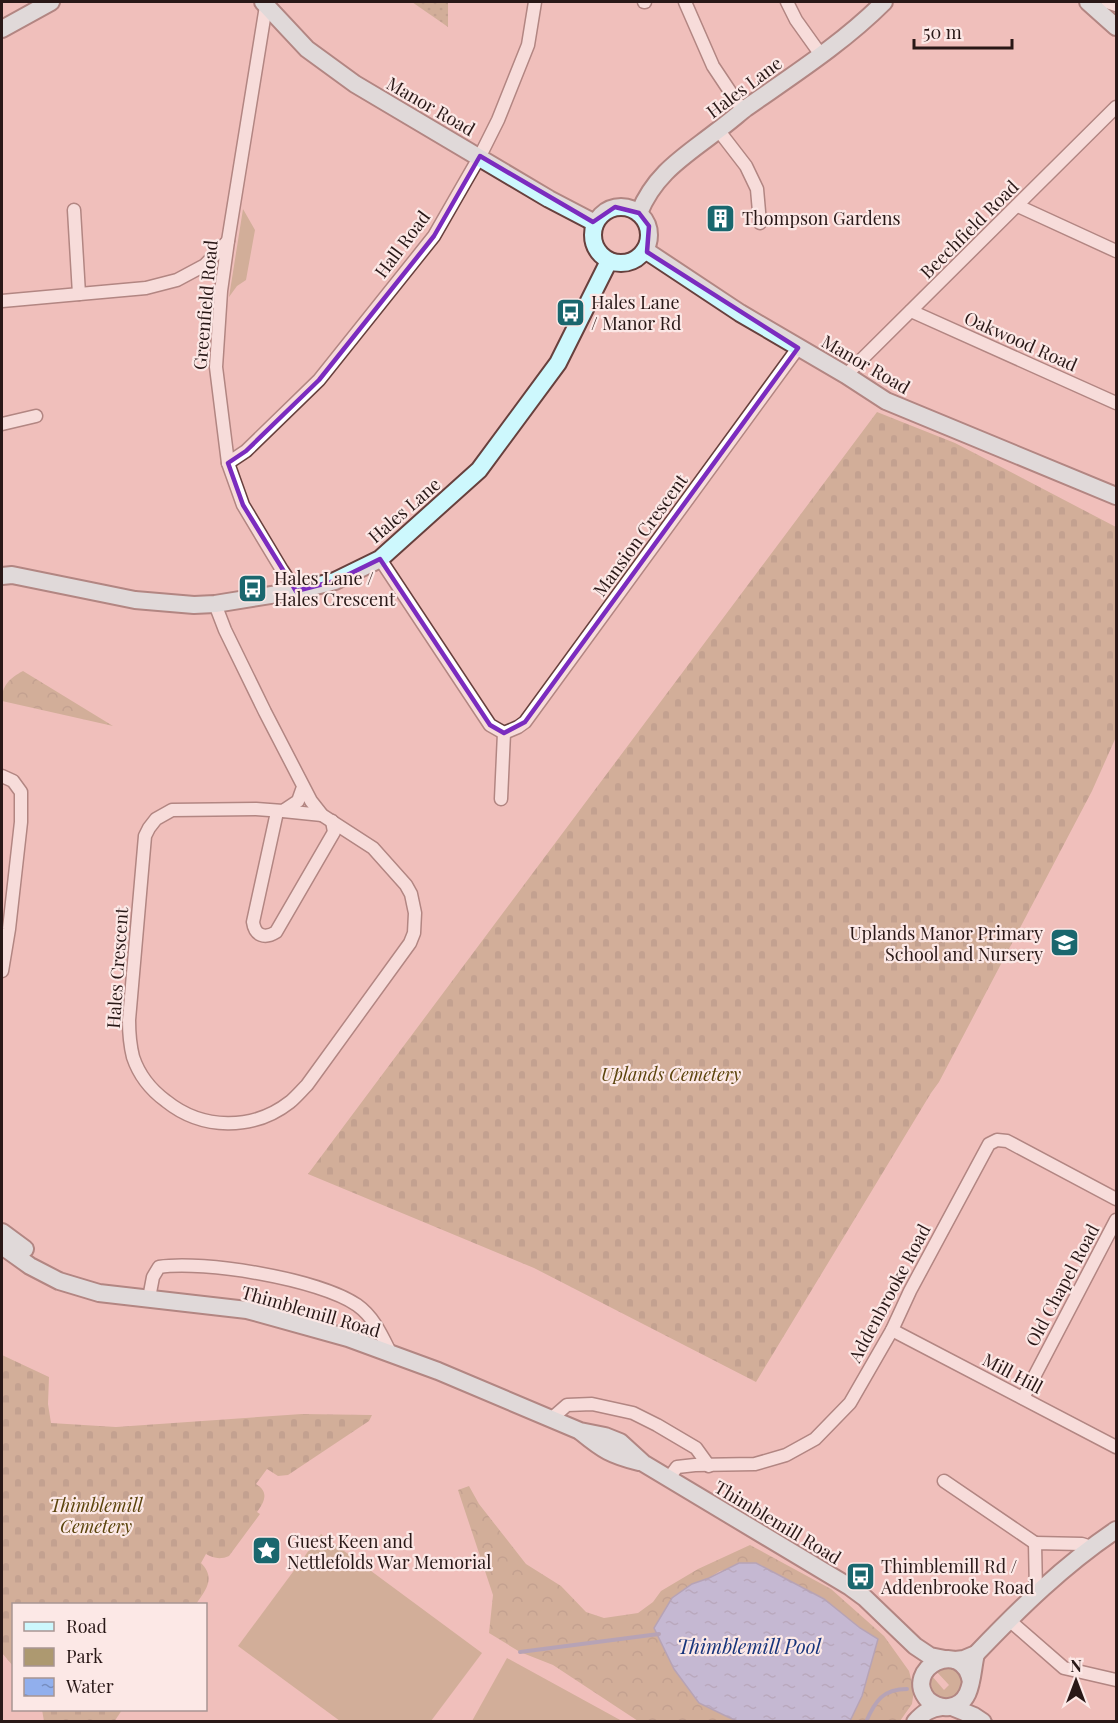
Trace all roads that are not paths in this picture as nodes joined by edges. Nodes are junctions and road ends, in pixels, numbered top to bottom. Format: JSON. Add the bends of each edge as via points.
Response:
{"nodes":[{"id":1,"x":51,"y":2,"type":"edge"},
{"id":2,"x":535,"y":2,"type":"edge"},
{"id":3,"x":685,"y":2,"type":"edge"},
{"id":4,"x":787,"y":2,"type":"edge"},
{"id":5,"x":884,"y":2,"type":"edge"},
{"id":6,"x":1088,"y":2,"type":"edge"},
{"id":7,"x":1107,"y":2,"type":"edge"},
{"id":8,"x":265,"y":4,"type":"edge"},
{"id":9,"x":1116,"y":5,"type":"edge"},
{"id":10,"x":1116,"y":27,"type":"edge"},
{"id":11,"x":2,"y":29,"type":"edge"},
{"id":12,"x":820,"y":55,"type":"junction"},
{"id":13,"x":1116,"y":107,"type":"edge"},
{"id":14,"x":743,"y":111,"type":"junction"},
{"id":15,"x":719,"y":131,"type":"junction"},
{"id":16,"x":480,"y":156,"type":"junction"},
{"id":17,"x":1018,"y":206,"type":"junction"},
{"id":18,"x":74,"y":210,"type":"dead end"},
{"id":19,"x":639,"y":213,"type":"junction"},
{"id":20,"x":595,"y":223,"type":"junction"},
{"id":21,"x":760,"y":223,"type":"dead end"},
{"id":22,"x":228,"y":241,"type":"junction"},
{"id":23,"x":645,"y":250,"type":"junction"},
{"id":24,"x":1116,"y":251,"type":"edge"},
{"id":25,"x":609,"y":261,"type":"junction"},
{"id":26,"x":79,"y":294,"type":"junction"},
{"id":27,"x":2,"y":301,"type":"edge"},
{"id":28,"x":911,"y":311,"type":"junction"},
{"id":29,"x":798,"y":348,"type":"junction"},
{"id":30,"x":846,"y":375,"type":"junction"},
{"id":31,"x":1116,"y":403,"type":"edge"},
{"id":32,"x":36,"y":416,"type":"dead end"},
{"id":33,"x":2,"y":424,"type":"edge"},
{"id":34,"x":228,"y":462,"type":"junction"},
{"id":35,"x":1116,"y":496,"type":"edge"},
{"id":36,"x":380,"y":559,"type":"junction"},
{"id":37,"x":2,"y":576,"type":"edge"},
{"id":38,"x":296,"y":591,"type":"junction"},
{"id":39,"x":215,"y":604,"type":"junction"},
{"id":40,"x":504,"y":733,"type":"junction"},
{"id":41,"x":2,"y":776,"type":"edge"},
{"id":42,"x":303,"y":787,"type":"junction"},
{"id":43,"x":501,"y":799,"type":"dead end"},
{"id":44,"x":280,"y":812,"type":"junction"},
{"id":45,"x":327,"y":818,"type":"junction"},
{"id":46,"x":5,"y":928,"type":"edge"},
{"id":47,"x":2,"y":971,"type":"edge"},
{"id":48,"x":1116,"y":1199,"type":"edge"},
{"id":49,"x":1116,"y":1220,"type":"edge"},
{"id":50,"x":2,"y":1232,"type":"edge"},
{"id":51,"x":2,"y":1246,"type":"edge"},
{"id":52,"x":122,"y":1295,"type":"junction"},
{"id":53,"x":149,"y":1298,"type":"junction"},
{"id":54,"x":892,"y":1330,"type":"junction"},
{"id":55,"x":391,"y":1354,"type":"junction"},
{"id":56,"x":1023,"y":1398,"type":"junction"},
{"id":57,"x":551,"y":1419,"type":"junction"},
{"id":58,"x":1116,"y":1447,"type":"edge"},
{"id":59,"x":709,"y":1466,"type":"junction"},
{"id":60,"x":669,"y":1478,"type":"junction"},
{"id":61,"x":944,"y":1481,"type":"dead end"},
{"id":62,"x":1116,"y":1525,"type":"edge"},
{"id":63,"x":1104,"y":1538,"type":"edge"},
{"id":64,"x":1035,"y":1543,"type":"junction"},
{"id":65,"x":1036,"y":1592,"type":"junction"},
{"id":66,"x":1009,"y":1620,"type":"junction"},
{"id":67,"x":915,"y":1647,"type":"junction"},
{"id":68,"x":976,"y":1654,"type":"junction"},
{"id":69,"x":950,"y":1660,"type":"junction"},
{"id":70,"x":924,"y":1674,"type":"junction"},
{"id":71,"x":1116,"y":1680,"type":"edge"},
{"id":72,"x":970,"y":1686,"type":"junction"},
{"id":73,"x":924,"y":1694,"type":"junction"},
{"id":74,"x":947,"y":1707,"type":"junction"},
{"id":75,"x":918,"y":1718,"type":"edge"},
{"id":76,"x":978,"y":1719,"type":"edge"}],
"edges":[{"from":1,"to":11,"type":"street"},
{"from":2,"to":16,"type":"street","name":"Hall Road","via":[[528,45]]},
{"from":3,"to":14,"type":"street","via":[[713,66]]},
{"from":4,"to":12,"type":"street"},
{"from":5,"to":12,"type":"street","name":"Hales Lane"},
{"from":6,"to":10,"type":"street"},
{"from":7,"to":9,"type":"street"},
{"from":8,"to":16,"type":"street","name":"Manor Road","via":[[307,49],[355,84]]},
{"from":8,"to":22,"type":"street","name":"Greenfield Road"},
{"from":12,"to":14,"type":"street","name":"Hales Lane"},
{"from":13,"to":17,"type":"street","name":"Beechfield Road"},
{"from":14,"to":15,"type":"street","name":"Hales Lane"},
{"from":15,"to":19,"type":"street","name":"Hales Lane","via":[[669,168],[646,195]]},
{"from":15,"to":21,"type":"street","via":[[746,166],[757,189]]},
{"from":16,"to":20,"type":"street","name":"Manor Road"},
{"from":16,"to":34,"type":"street","name":"Hall Road","via":[[434,236],[319,380],[246,451]]},
{"from":17,"to":24,"type":"street"},
{"from":17,"to":28,"type":"street","name":"Beechfield Road"},
{"from":18,"to":26,"type":"street"},
{"from":19,"to":20,"type":"street","via":[[615,207]]},
{"from":19,"to":23,"type":"street","via":[[649,226]]},
{"from":20,"to":25,"type":"street","via":[[593,240]]},
{"from":22,"to":26,"type":"street","via":[[205,265],[177,279],[146,288]]},
{"from":22,"to":34,"type":"street","name":"Greenfield Road","via":[[216,367]]},
{"from":23,"to":25,"type":"street","via":[[625,263]]},
{"from":23,"to":29,"type":"street","name":"Manor Road"},
{"from":25,"to":36,"type":"street","name":"Hales Lane","via":[[558,363],[479,470]]},
{"from":26,"to":27,"type":"street"},
{"from":28,"to":30,"type":"street","name":"Beechfield Road"},
{"from":28,"to":31,"type":"street","name":"Oakwood Road"},
{"from":29,"to":30,"type":"street","name":"Manor Road"},
{"from":29,"to":40,"type":"street","name":"Mansion Crescent","via":[[525,722]]},
{"from":30,"to":35,"type":"street","name":"Manor Road","via":[[886,401]]},
{"from":32,"to":33,"type":"street"},
{"from":34,"to":38,"type":"street","name":"Greenfield Road","via":[[243,505]]},
{"from":36,"to":38,"type":"street","name":"Hales Lane","via":[[335,581]]},
{"from":36,"to":40,"type":"street","via":[[490,726]]},
{"from":37,"to":39,"type":"street","name":"Hales Lane","via":[[135,600]]},
{"from":38,"to":39,"type":"street","name":"Hales Lane"},
{"from":39,"to":42,"type":"street","name":"Hales Crescent"},
{"from":40,"to":43,"type":"street"},
{"from":41,"to":46,"type":"street","via":[[13,781],[21,792],[21,822]]},
{"from":42,"to":44,"type":"street","via":[[298,801]]},
{"from":42,"to":45,"type":"street","name":"Hales Crescent"},
{"from":44,"to":45,"type":"street","name":"Hales Crescent"},
{"from":44,"to":45,"type":"street","via":[[253,922],[254,929],[263,936],[276,932],[334,832]]},
{"from":44,"to":45,"type":"street","name":"Hales Crescent","via":[[172,810],[156,819],[145,836],[129,1040],[136,1065],[152,1090],[197,1120],[219,1124],[255,1120],[291,1101],[307,1085],[410,943],[415,914],[406,885],[372,848]]},
{"from":46,"to":47,"type":"street"},
{"from":48,"to":54,"type":"street","name":"Addenbrooke Road","via":[[1007,1141],[989,1144]]},
{"from":49,"to":56,"type":"street","name":"Old Chapel Road"},
{"from":50,"to":52,"type":"street","name":"Thimblemill Road","via":[[61,1270]]},
{"from":51,"to":52,"type":"street","name":"Thimblemill Road","via":[[60,1281],[99,1293]]},
{"from":52,"to":53,"type":"street","name":"Thimblemill Road"},
{"from":53,"to":55,"type":"street","name":"Thimblemill Road","via":[[247,1310]]},
{"from":53,"to":55,"type":"street","name":"Thimblemill Road","via":[[159,1267],[170,1265],[230,1269],[304,1283],[358,1306],[377,1326]]},
{"from":54,"to":56,"type":"street","name":"Mill Hill"},
{"from":54,"to":59,"type":"street","name":"Addenbrooke Road","via":[[850,1403],[815,1439],[786,1455],[755,1464]]},
{"from":55,"to":57,"type":"street","name":"Thimblemill Road"},
{"from":56,"to":58,"type":"street","name":"Mill Hill"},
{"from":57,"to":59,"type":"street","name":"Thimblemill Road","via":[[567,1404],[592,1404],[633,1413],[696,1448]]},
{"from":57,"to":60,"type":"street","name":"Thimblemill Road","via":[[620,1442],[643,1463]]},
{"from":59,"to":60,"type":"street","name":"Addenbrooke Road","via":[[677,1467]]},
{"from":60,"to":67,"type":"street","name":"Thimblemill Road","via":[[850,1587]]},
{"from":61,"to":64,"type":"street"},
{"from":62,"to":63,"type":"street"},
{"from":63,"to":64,"type":"street","via":[[1082,1544]]},
{"from":63,"to":65,"type":"street"},
{"from":64,"to":65,"type":"street"},
{"from":65,"to":66,"type":"street"},
{"from":66,"to":68,"type":"street"},
{"from":66,"to":71,"type":"street","via":[[1064,1668]]},
{"from":67,"to":69,"type":"street","name":"Thimblemill Road","via":[[930,1656]]},
{"from":67,"to":70,"type":"street","name":"Thimblemill Road"},
{"from":68,"to":69,"type":"street"},
{"from":68,"to":72,"type":"street"},
{"from":69,"to":70,"type":"street","via":[[933,1663]]},
{"from":69,"to":72,"type":"street","via":[[965,1668]]},
{"from":70,"to":73,"type":"street"},
{"from":72,"to":74,"type":"street","via":[[965,1699]]},
{"from":72,"to":76,"type":"street","via":[[971,1708]]},
{"from":73,"to":74,"type":"street","via":[[933,1704]]},
{"from":73,"to":75,"type":"street"},
{"from":74,"to":75,"type":"street","via":[[930,1710]]},
{"from":74,"to":76,"type":"street"}]}
